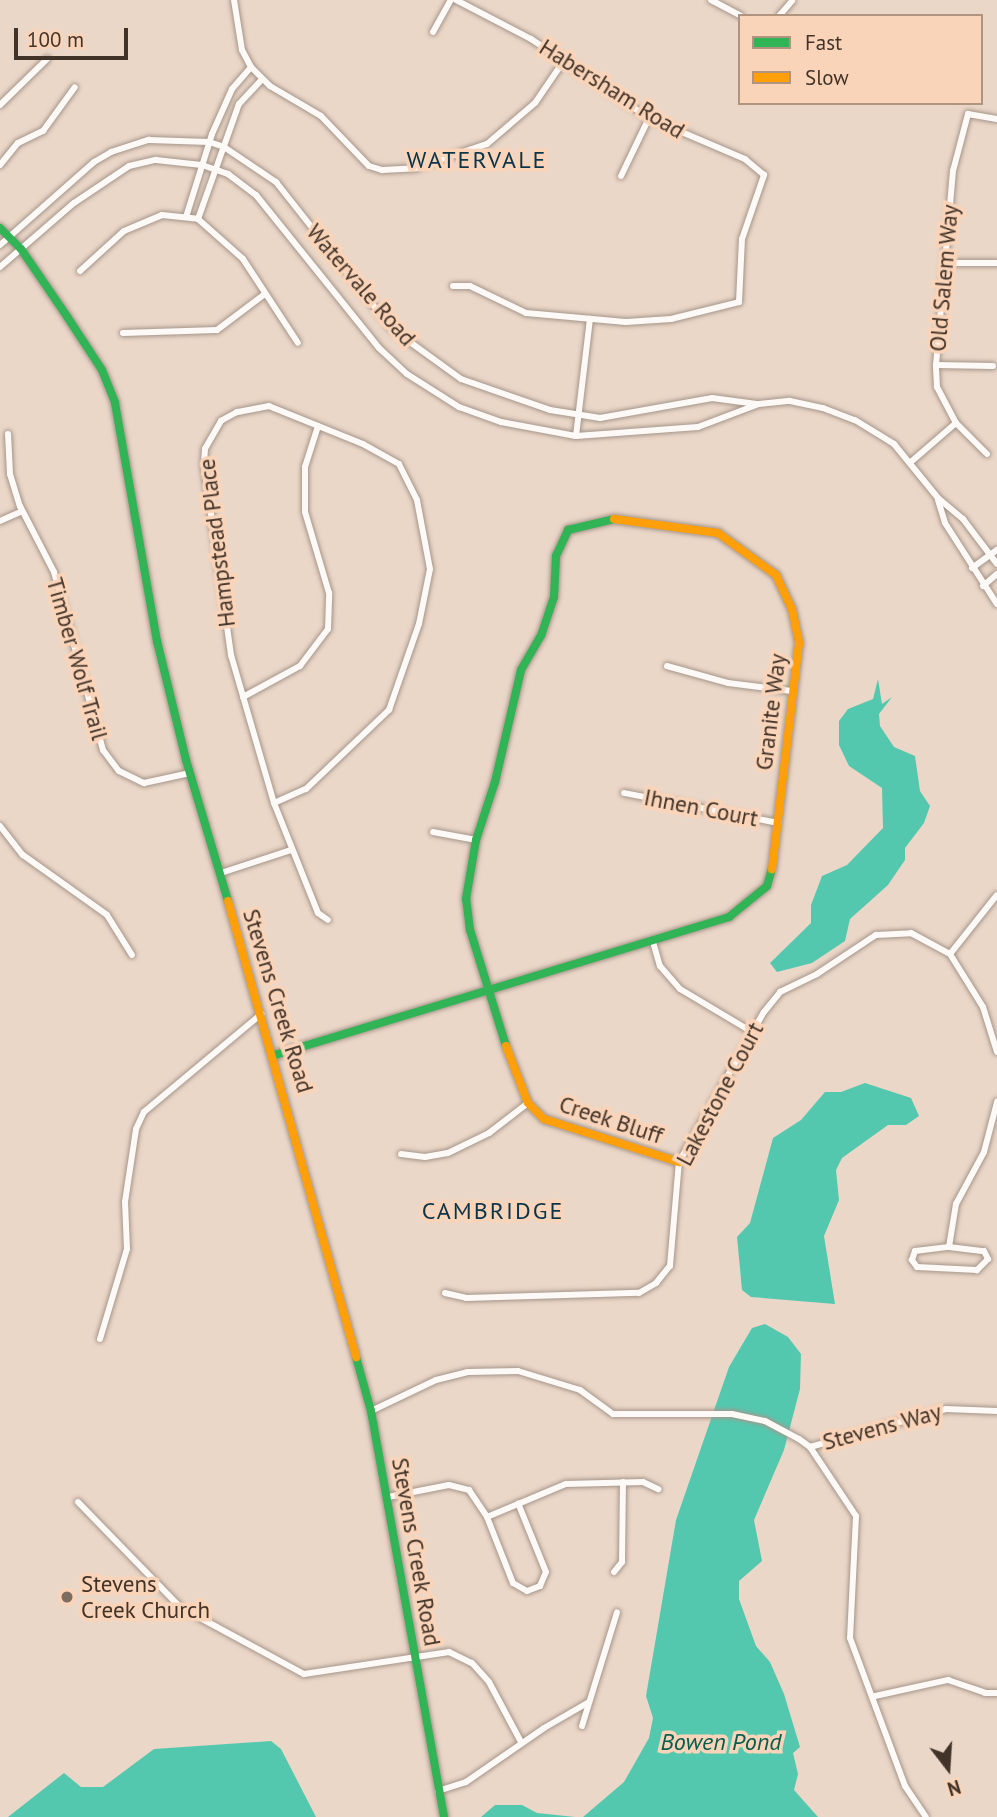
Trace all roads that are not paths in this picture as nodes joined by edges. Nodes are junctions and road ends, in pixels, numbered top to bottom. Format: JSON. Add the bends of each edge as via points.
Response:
{"nodes":[{"id":1,"x":234,"y":0,"type":"edge"},
{"id":2,"x":454,"y":0,"type":"edge"},
{"id":3,"x":711,"y":0,"type":"edge"},
{"id":4,"x":738,"y":14,"type":"edge"},
{"id":5,"x":433,"y":32,"type":"dead end"},
{"id":6,"x":47,"y":60,"type":"dead end"},
{"id":7,"x":562,"y":62,"type":"junction"},
{"id":8,"x":251,"y":67,"type":"junction"},
{"id":9,"x":262,"y":79,"type":"junction"},
{"id":10,"x":75,"y":87,"type":"dead end"},
{"id":11,"x":228,"y":99,"type":"junction"},
{"id":12,"x":0,"y":105,"type":"edge"},
{"id":13,"x":239,"y":106,"type":"junction"},
{"id":14,"x":649,"y":118,"type":"junction"},
{"id":15,"x":997,"y":119,"type":"edge"},
{"id":16,"x":209,"y":142,"type":"junction"},
{"id":17,"x":224,"y":147,"type":"junction"},
{"id":18,"x":202,"y":164,"type":"junction"},
{"id":19,"x":0,"y":165,"type":"edge"},
{"id":20,"x":216,"y":170,"type":"junction"},
{"id":21,"x":621,"y":176,"type":"dead end"},
{"id":22,"x":186,"y":217,"type":"junction"},
{"id":23,"x":198,"y":219,"type":"junction"},
{"id":24,"x":0,"y":228,"type":"edge"},
{"id":25,"x":9,"y":235,"type":"junction"},
{"id":26,"x":0,"y":245,"type":"edge"},
{"id":27,"x":21,"y":248,"type":"junction"},
{"id":28,"x":997,"y":263,"type":"edge"},
{"id":29,"x":948,"y":264,"type":"junction"},
{"id":30,"x":0,"y":267,"type":"edge"},
{"id":31,"x":80,"y":271,"type":"dead end"},
{"id":32,"x":453,"y":286,"type":"dead end"},
{"id":33,"x":265,"y":294,"type":"junction"},
{"id":34,"x":590,"y":320,"type":"junction"},
{"id":35,"x":123,"y":333,"type":"dead end"},
{"id":36,"x":298,"y":343,"type":"dead end"},
{"id":37,"x":936,"y":365,"type":"junction"},
{"id":38,"x":993,"y":366,"type":"dead end"},
{"id":39,"x":759,"y":404,"type":"junction"},
{"id":40,"x":579,"y":414,"type":"junction"},
{"id":41,"x":956,"y":422,"type":"junction"},
{"id":42,"x":318,"y":426,"type":"junction"},
{"id":43,"x":8,"y":434,"type":"dead end"},
{"id":44,"x":576,"y":436,"type":"junction"},
{"id":45,"x":988,"y":454,"type":"dead end"},
{"id":46,"x":912,"y":461,"type":"junction"},
{"id":47,"x":938,"y":498,"type":"junction"},
{"id":48,"x":22,"y":511,"type":"junction"},
{"id":49,"x":0,"y":521,"type":"edge"},
{"id":50,"x":997,"y":550,"type":"edge"},
{"id":51,"x":990,"y":555,"type":"junction"},
{"id":52,"x":997,"y":564,"type":"edge"},
{"id":53,"x":972,"y":568,"type":"junction"},
{"id":54,"x":997,"y":574,"type":"edge"},
{"id":55,"x":983,"y":586,"type":"junction"},
{"id":56,"x":997,"y":604,"type":"edge"},
{"id":57,"x":667,"y":666,"type":"dead end"},
{"id":58,"x":791,"y":691,"type":"junction"},
{"id":59,"x":243,"y":697,"type":"junction"},
{"id":60,"x":190,"y":773,"type":"junction"},
{"id":61,"x":624,"y":793,"type":"dead end"},
{"id":62,"x":274,"y":803,"type":"junction"},
{"id":63,"x":778,"y":823,"type":"junction"},
{"id":64,"x":0,"y":826,"type":"edge"},
{"id":65,"x":433,"y":832,"type":"dead end"},
{"id":66,"x":476,"y":840,"type":"junction"},
{"id":67,"x":291,"y":850,"type":"junction"},
{"id":68,"x":221,"y":873,"type":"junction"},
{"id":69,"x":997,"y":895,"type":"edge"},
{"id":70,"x":328,"y":920,"type":"dead end"},
{"id":71,"x":653,"y":942,"type":"junction"},
{"id":72,"x":950,"y":954,"type":"junction"},
{"id":73,"x":132,"y":955,"type":"dead end"},
{"id":74,"x":491,"y":992,"type":"junction"},
{"id":75,"x":261,"y":1014,"type":"junction"},
{"id":76,"x":752,"y":1032,"type":"junction"},
{"id":77,"x":997,"y":1052,"type":"edge"},
{"id":78,"x":275,"y":1055,"type":"junction"},
{"id":79,"x":997,"y":1102,"type":"edge"},
{"id":80,"x":528,"y":1103,"type":"junction"},
{"id":81,"x":401,"y":1154,"type":"dead end"},
{"id":82,"x":679,"y":1162,"type":"junction"},
{"id":83,"x":949,"y":1247,"type":"junction"},
{"id":84,"x":445,"y":1293,"type":"dead end"},
{"id":85,"x":100,"y":1339,"type":"dead end"},
{"id":86,"x":371,"y":1411,"type":"junction"},
{"id":87,"x":997,"y":1411,"type":"edge"},
{"id":88,"x":810,"y":1447,"type":"junction"},
{"id":89,"x":623,"y":1482,"type":"junction"},
{"id":90,"x":657,"y":1489,"type":"dead end"},
{"id":91,"x":388,"y":1497,"type":"junction"},
{"id":92,"x":78,"y":1502,"type":"dead end"},
{"id":93,"x":518,"y":1503,"type":"junction"},
{"id":94,"x":487,"y":1517,"type":"junction"},
{"id":95,"x":614,"y":1572,"type":"dead end"},
{"id":96,"x":617,"y":1612,"type":"dead end"},
{"id":97,"x":416,"y":1658,"type":"junction"},
{"id":98,"x":997,"y":1693,"type":"edge"},
{"id":99,"x":875,"y":1696,"type":"junction"},
{"id":100,"x":589,"y":1703,"type":"junction"},
{"id":101,"x":582,"y":1726,"type":"dead end"},
{"id":102,"x":521,"y":1742,"type":"junction"},
{"id":103,"x":438,"y":1791,"type":"junction"},
{"id":104,"x":444,"y":1817,"type":"edge"},
{"id":105,"x":926,"y":1817,"type":"edge"}],
"edges":[{"from":1,"to":8,"type":"street","via":[[242,50]]},
{"from":2,"to":5,"type":"street"},
{"from":2,"to":7,"type":"street","name":"Habersham Road","via":[[531,39]]},
{"from":3,"to":4,"type":"street"},
{"from":6,"to":12,"type":"street"},
{"from":7,"to":9,"type":"street","via":[[536,103],[487,144],[466,154],[394,172],[369,166],[321,116]]},
{"from":7,"to":14,"type":"street","name":"Habersham Road"},
{"from":8,"to":9,"type":"street"},
{"from":8,"to":11,"type":"street"},
{"from":9,"to":13,"type":"street"},
{"from":10,"to":19,"type":"street","via":[[37,137],[18,143]]},
{"from":11,"to":13,"type":"street"},
{"from":11,"to":16,"type":"street"},
{"from":13,"to":17,"type":"street"},
{"from":14,"to":21,"type":"street"},
{"from":14,"to":34,"type":"street","name":"Habersham Road","via":[[744,159],[764,175],[742,239],[739,302],[648,322]]},
{"from":15,"to":29,"type":"street","name":"Old Salem Way","via":[[968,114],[953,171]]},
{"from":16,"to":17,"type":"street","name":"Watervale Road"},
{"from":16,"to":18,"type":"street"},
{"from":16,"to":25,"type":"street","name":"Watervale Road","via":[[149,140],[111,152]]},
{"from":17,"to":20,"type":"street"},
{"from":17,"to":40,"type":"street","name":"Watervale Road","via":[[276,181],[371,304],[417,350],[481,387],[550,410]]},
{"from":18,"to":20,"type":"street","name":"Watervale Road"},
{"from":18,"to":22,"type":"street"},
{"from":18,"to":27,"type":"street","name":"Watervale Road","via":[[156,160],[129,166],[74,203]]},
{"from":20,"to":23,"type":"street"},
{"from":20,"to":44,"type":"street","name":"Watervale Road","via":[[256,195],[357,325],[407,374],[459,407],[501,422]]},
{"from":22,"to":23,"type":"street"},
{"from":22,"to":31,"type":"street","via":[[162,215],[124,230]]},
{"from":23,"to":33,"type":"street","via":[[243,258]]},
{"from":24,"to":25,"type":"street","name":"Stevens Creek Road"},
{"from":25,"to":26,"type":"street","name":"Watervale Road"},
{"from":25,"to":27,"type":"street","name":"Stevens Creek Road"},
{"from":27,"to":30,"type":"street","name":"Watervale Road"},
{"from":27,"to":60,"type":"street","name":"Stevens Creek Road","via":[[102,370],[115,403],[157,640]]},
{"from":28,"to":29,"type":"street"},
{"from":29,"to":37,"type":"street","name":"Old Salem Way"},
{"from":32,"to":34,"type":"street","name":"Habersham Road","via":[[470,286],[526,313]]},
{"from":33,"to":35,"type":"street","via":[[217,330]]},
{"from":33,"to":36,"type":"street"},
{"from":34,"to":40,"type":"street"},
{"from":37,"to":38,"type":"street"},
{"from":37,"to":41,"type":"street","name":"Old Salem Way","via":[[937,387]]},
{"from":39,"to":40,"type":"street","name":"Watervale Road","via":[[712,398],[623,416]]},
{"from":39,"to":44,"type":"street","name":"Watervale Road","via":[[698,427]]},
{"from":39,"to":46,"type":"street","name":"Watervale Road","via":[[790,401],[855,420]]},
{"from":40,"to":44,"type":"street"},
{"from":41,"to":45,"type":"street","name":"Old Salem Way"},
{"from":41,"to":46,"type":"street"},
{"from":42,"to":59,"type":"street","via":[[305,467],[305,512],[329,593],[328,629],[300,666]]},
{"from":42,"to":59,"type":"street","name":"Hampstead Place","via":[[269,406],[255,407],[221,421],[205,449],[215,554],[231,655]]},
{"from":42,"to":62,"type":"street","name":"Hampstead Place","via":[[399,464],[410,481],[429,547],[428,588],[400,690],[389,710],[306,789]]},
{"from":43,"to":48,"type":"street","name":"Timber Wolf Trail","via":[[10,474]]},
{"from":46,"to":47,"type":"street","name":"Watervale Road"},
{"from":47,"to":51,"type":"street","name":"Watervale Road","via":[[963,519]]},
{"from":47,"to":53,"type":"street","name":"Watervale Road","via":[[945,523]]},
{"from":48,"to":49,"type":"street"},
{"from":48,"to":60,"type":"street","name":"Timber Wolf Trail","via":[[54,572],[103,750],[119,771],[144,783]]},
{"from":50,"to":51,"type":"street"},
{"from":51,"to":52,"type":"street","name":"Watervale Road"},
{"from":51,"to":53,"type":"street"},
{"from":53,"to":55,"type":"street","name":"Watervale Road"},
{"from":54,"to":55,"type":"street"},
{"from":55,"to":56,"type":"street","name":"Watervale Road"},
{"from":57,"to":58,"type":"street","via":[[728,683]]},
{"from":58,"to":63,"type":"street","name":"Granite Way"},
{"from":58,"to":66,"type":"street","name":"Granite Way","via":[[799,643],[792,609],[776,575],[751,553],[718,533],[688,527],[606,518],[568,530],[556,556],[554,597],[541,636],[521,670],[495,782]]},
{"from":59,"to":62,"type":"street","name":"Hampstead Place"},
{"from":60,"to":68,"type":"street","name":"Stevens Creek Road"},
{"from":61,"to":63,"type":"street","name":"Ihnen Court"},
{"from":62,"to":67,"type":"street","name":"Hampstead Place"},
{"from":63,"to":71,"type":"street","name":"Granite Way","via":[[777,854],[767,886],[751,904],[729,917]]},
{"from":64,"to":73,"type":"street","via":[[23,855],[107,915]]},
{"from":65,"to":66,"type":"street"},
{"from":66,"to":74,"type":"street","name":"Granite Way","via":[[467,899],[470,930]]},
{"from":67,"to":68,"type":"street"},
{"from":67,"to":70,"type":"street","name":"Hampstead Place","via":[[318,913]]},
{"from":68,"to":75,"type":"street","name":"Stevens Creek Road"},
{"from":69,"to":72,"type":"street"},
{"from":71,"to":74,"type":"street","name":"Granite Way"},
{"from":71,"to":76,"type":"street","via":[[660,966],[680,989]]},
{"from":72,"to":76,"type":"street","name":"Lakestone Court","via":[[911,933],[876,935],[780,992]]},
{"from":72,"to":77,"type":"street","name":"Lakestone Court","via":[[983,1007]]},
{"from":74,"to":78,"type":"street","name":"Granite Way"},
{"from":74,"to":80,"type":"street","name":"Creek Bluff"},
{"from":75,"to":78,"type":"street","name":"Stevens Creek Road"},
{"from":75,"to":85,"type":"street","via":[[144,1112],[136,1129],[125,1202],[127,1249]]},
{"from":76,"to":82,"type":"street","name":"Lakestone Court"},
{"from":78,"to":86,"type":"street","name":"Stevens Creek Road"},
{"from":79,"to":83,"type":"street","via":[[984,1152],[956,1204]]},
{"from":80,"to":81,"type":"street","via":[[489,1133],[448,1153],[425,1157]]},
{"from":80,"to":82,"type":"street","name":"Creek Bluff","via":[[544,1119]]},
{"from":82,"to":84,"type":"street","name":"Lakestone Court","via":[[670,1266],[656,1283],[639,1293],[466,1298]]},
{"from":83,"to":83,"type":"street","via":[[915,1251],[912,1260],[917,1267],[977,1270],[988,1259],[984,1251]]},
{"from":86,"to":88,"type":"street","name":"Stevens Way","via":[[436,1380],[499,1370],[548,1378],[580,1391],[613,1414],[750,1417]]},
{"from":86,"to":91,"type":"street","name":"Stevens Creek Road"},
{"from":87,"to":88,"type":"street","name":"Stevens Way","via":[[946,1409]]},
{"from":88,"to":99,"type":"street","name":"Stevens Way","via":[[856,1516],[850,1638],[859,1673]]},
{"from":89,"to":90,"type":"street","via":[[643,1482]]},
{"from":89,"to":93,"type":"street","via":[[566,1484]]},
{"from":89,"to":95,"type":"street","via":[[622,1562]]},
{"from":91,"to":94,"type":"street","via":[[460,1486],[475,1496]]},
{"from":91,"to":97,"type":"street","name":"Stevens Creek Road"},
{"from":92,"to":97,"type":"street","via":[[180,1608],[304,1674]]},
{"from":93,"to":94,"type":"street"},
{"from":93,"to":94,"type":"street","via":[[544,1560],[546,1572],[537,1588],[527,1591],[513,1583]]},
{"from":96,"to":100,"type":"street"},
{"from":97,"to":102,"type":"street","via":[[449,1652],[472,1663],[489,1682]]},
{"from":97,"to":103,"type":"street","name":"Stevens Creek Road"},
{"from":98,"to":99,"type":"street","via":[[948,1680]]},
{"from":99,"to":105,"type":"street","name":"Stevens Way","via":[[881,1728],[905,1786]]},
{"from":100,"to":101,"type":"street"},
{"from":100,"to":102,"type":"street"},
{"from":102,"to":103,"type":"street","via":[[466,1782]]},
{"from":103,"to":104,"type":"street","name":"Stevens Creek Road"}]}
